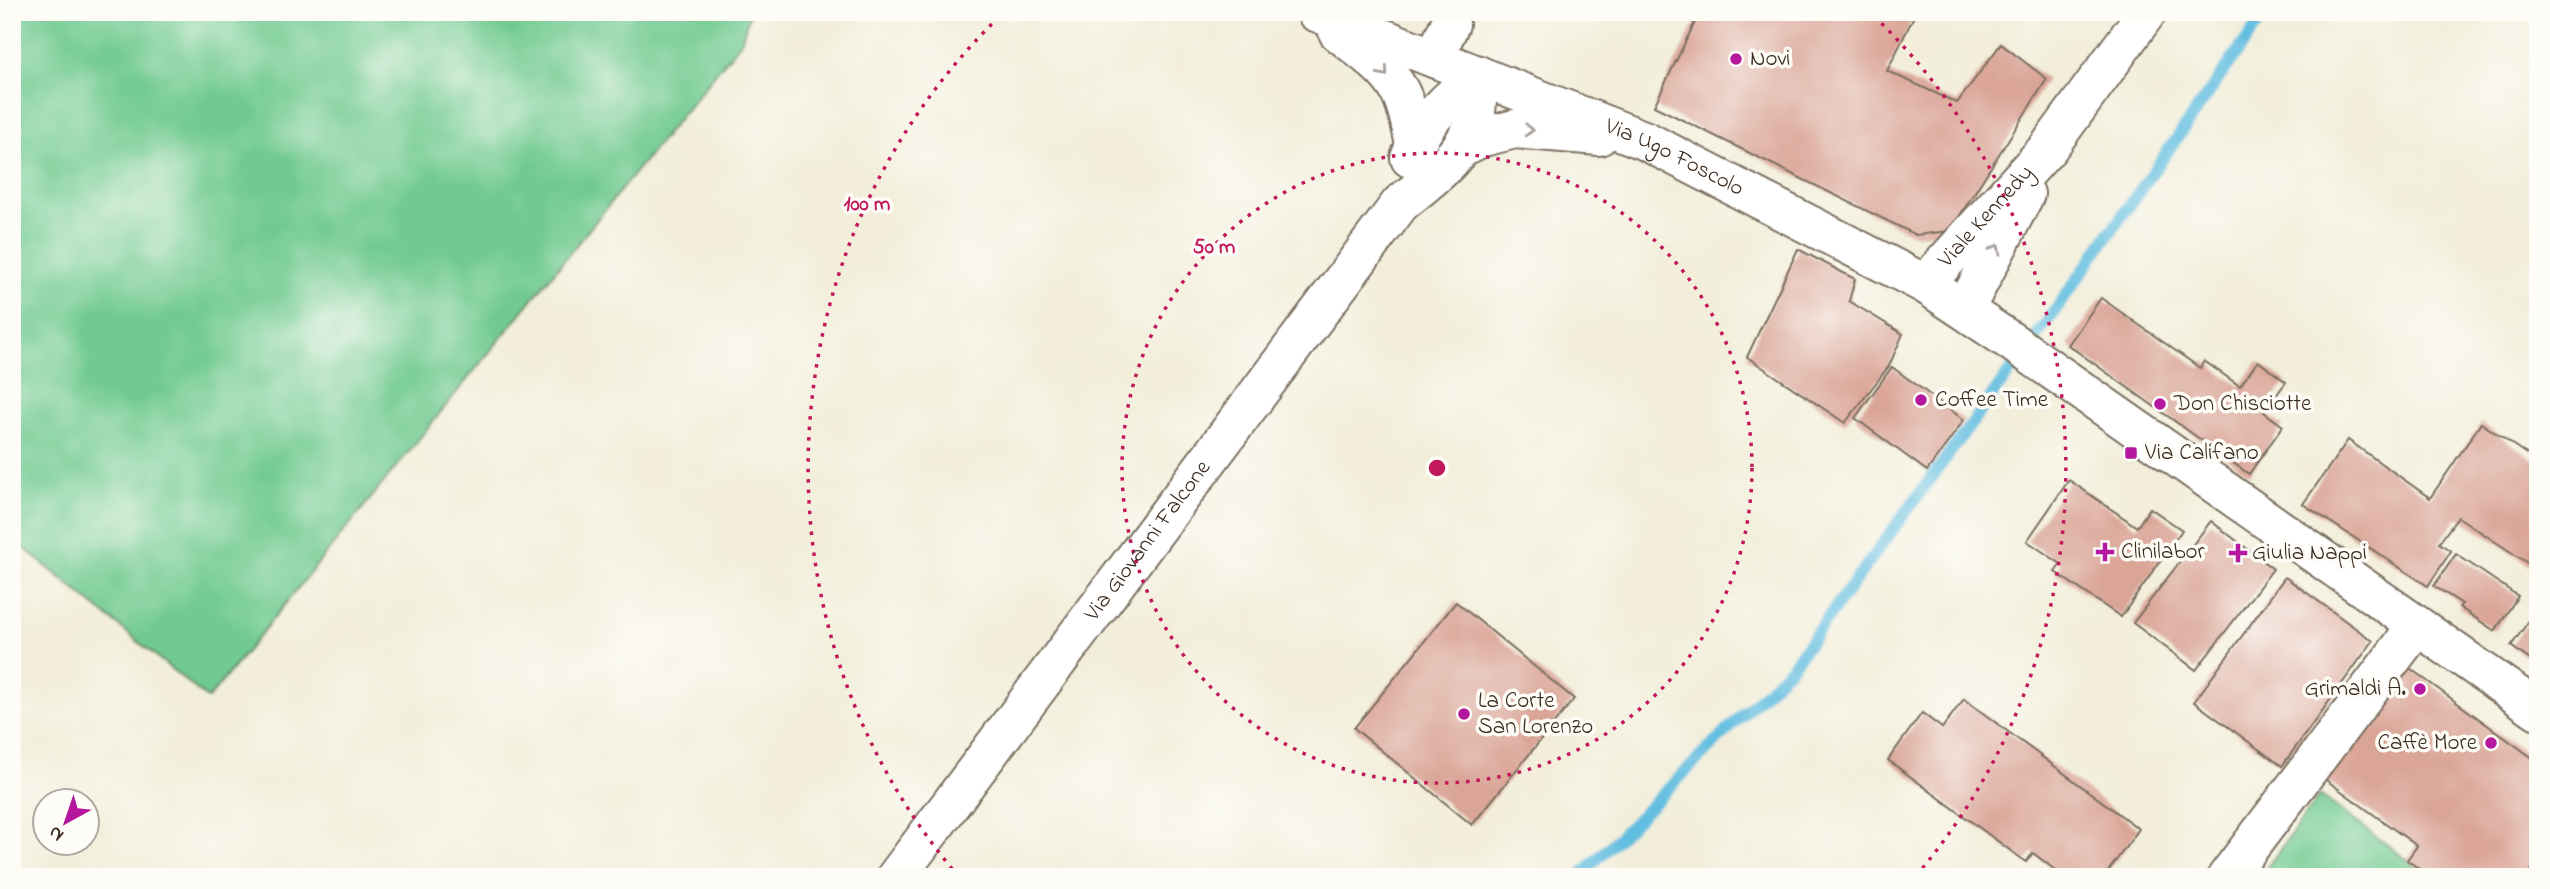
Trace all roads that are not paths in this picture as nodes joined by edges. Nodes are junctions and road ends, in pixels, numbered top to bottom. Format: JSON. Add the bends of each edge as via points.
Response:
{"nodes":[{"id":1,"x":1315,"y":12,"type":"edge"},
{"id":2,"x":2147,"y":12,"type":"edge"},
{"id":3,"x":1450,"y":24,"type":"dead end"},
{"id":4,"x":1434,"y":58,"type":"junction"},
{"id":5,"x":1478,"y":75,"type":"junction"},
{"id":6,"x":1646,"y":141,"type":"junction"},
{"id":7,"x":1415,"y":145,"type":"junction"},
{"id":8,"x":1464,"y":146,"type":"junction"},
{"id":9,"x":2048,"y":148,"type":"junction"},
{"id":10,"x":1400,"y":204,"type":"junction"},
{"id":11,"x":1925,"y":284,"type":"junction"},
{"id":12,"x":1965,"y":309,"type":"junction"},
{"id":13,"x":2417,"y":626,"type":"junction"},
{"id":14,"x":2538,"y":710,"type":"edge"},
{"id":15,"x":896,"y":877,"type":"edge"},
{"id":16,"x":2227,"y":877,"type":"edge"}],
"edges":[{"from":1,"to":4,"type":"street","name":"Via Ugo Foscolo"},
{"from":1,"to":7,"type":"street","name":"Via Giovanni Falcone","one_way":true,"via":[[1377,64],[1399,90]]},
{"from":2,"to":9,"type":"street","name":"Viale Kennedy"},
{"from":3,"to":4,"type":"street"},
{"from":4,"to":5,"type":"street","name":"Via Ugo Foscolo"},
{"from":5,"to":6,"type":"street","name":"Via Ugo Foscolo"},
{"from":5,"to":7,"type":"street","name":"Via Giovanni Falcone","via":[[1445,102]]},
{"from":5,"to":8,"type":"street","name":"Via Giovanni Falcone","via":[[1475,117]]},
{"from":8,"to":6,"type":"street","name":"Via Giovanni Falcone","one_way":true,"via":[[1515,129]]},
{"from":6,"to":11,"type":"street","name":"Via Ugo Foscolo"},
{"from":7,"to":10,"type":"street","name":"Via Giovanni Falcone"},
{"from":8,"to":10,"type":"street","name":"Via Giovanni Falcone"},
{"from":9,"to":11,"type":"street","name":"Viale Kennedy"},
{"from":12,"to":9,"type":"street","name":"Viale Kennedy","one_way":true},
{"from":10,"to":15,"type":"street","name":"Via Giovanni Falcone"},
{"from":11,"to":12,"type":"street","name":"Via Ugo Foscolo"},
{"from":12,"to":13,"type":"street","name":"Via Ugo Foscolo"},
{"from":13,"to":14,"type":"street","name":"Via Ugo Foscolo"},
{"from":13,"to":16,"type":"street"}]}
